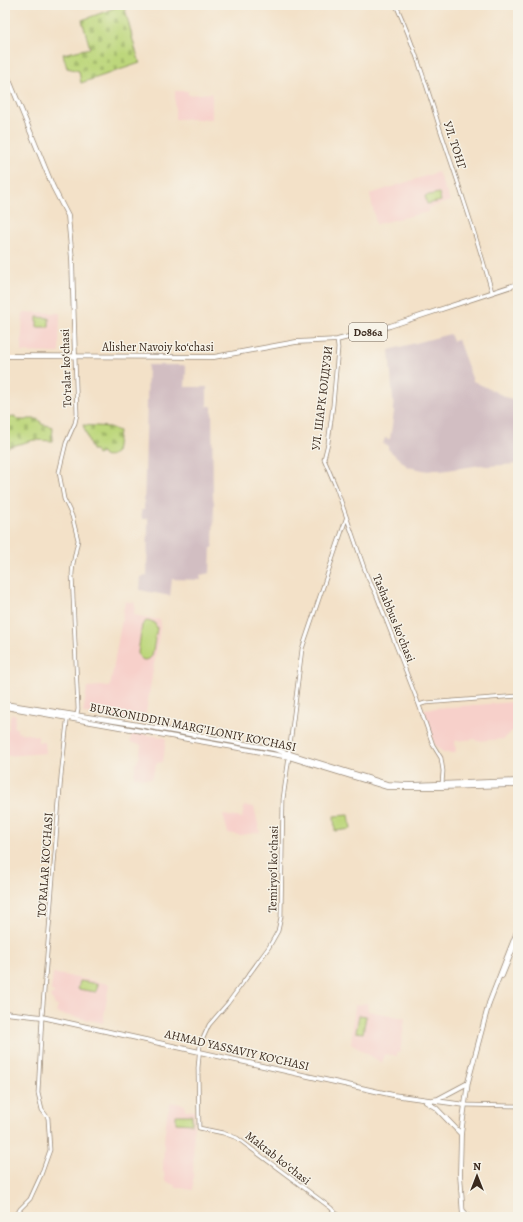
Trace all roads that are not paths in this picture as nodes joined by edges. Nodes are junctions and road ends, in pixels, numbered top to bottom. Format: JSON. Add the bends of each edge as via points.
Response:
{"nodes":[{"id":1,"x":396,"y":5,"type":"edge"},
{"id":2,"x":5,"y":70,"type":"edge"},
{"id":3,"x":518,"y":284,"type":"edge"},
{"id":4,"x":492,"y":292,"type":"junction"},
{"id":5,"x":337,"y":340,"type":"junction"},
{"id":6,"x":5,"y":356,"type":"edge"},
{"id":7,"x":75,"y":357,"type":"junction"},
{"id":8,"x":324,"y":459,"type":"joint"},
{"id":9,"x":346,"y":519,"type":"junction"},
{"id":10,"x":350,"y":528,"type":"junction"},
{"id":11,"x":343,"y":529,"type":"junction"},
{"id":12,"x":518,"y":696,"type":"edge"},
{"id":13,"x":5,"y":704,"type":"edge"},
{"id":14,"x":419,"y":705,"type":"junction"},
{"id":15,"x":5,"y":708,"type":"edge"},
{"id":16,"x":69,"y":716,"type":"junction"},
{"id":17,"x":77,"y":717,"type":"junction"},
{"id":18,"x":289,"y":755,"type":"junction"},
{"id":19,"x":518,"y":782,"type":"edge"},
{"id":20,"x":518,"y":785,"type":"edge"},
{"id":21,"x":442,"y":786,"type":"junction"},
{"id":22,"x":518,"y":929,"type":"edge"},
{"id":23,"x":518,"y":936,"type":"edge"},
{"id":24,"x":488,"y":1008,"type":"junction"},
{"id":25,"x":5,"y":1013,"type":"edge"},
{"id":26,"x":42,"y":1017,"type":"junction"},
{"id":27,"x":199,"y":1052,"type":"junction"},
{"id":28,"x":468,"y":1083,"type":"junction"},
{"id":29,"x":424,"y":1100,"type":"junction"},
{"id":30,"x":465,"y":1105,"type":"junction"},
{"id":31,"x":518,"y":1106,"type":"edge"},
{"id":32,"x":199,"y":1128,"type":"joint"},
{"id":33,"x":461,"y":1134,"type":"junction"},
{"id":34,"x":463,"y":1210,"type":"junction"},
{"id":35,"x":16,"y":1217,"type":"edge"},
{"id":36,"x":339,"y":1217,"type":"edge"},
{"id":37,"x":463,"y":1217,"type":"edge"},
{"id":38,"x":467,"y":1217,"type":"edge"}],
"edges":[{"from":1,"to":4,"type":"street","name":"УЛ. ТОНГ","via":[[426,85]]},
{"from":2,"to":7,"type":"main road","name":"Toʻralar koʻchasi","via":[[53,187],[68,216]]},
{"from":3,"to":4,"type":"main road","name":"Alisher Navoiy koʻchasi","number":"D086a"},
{"from":4,"to":5,"type":"main road","name":"Alisher Navoiy koʻchasi","number":"D086a","via":[[390,326]]},
{"from":5,"to":7,"type":"main road","name":"Alisher Navoiy koʻchasi","number":"D086a","via":[[296,342],[214,357]]},
{"from":5,"to":8,"type":"street","name":"УЛ. ШАРК ЮЛДУЗИ","via":[[333,405]]},
{"from":6,"to":7,"type":"main road","name":"Alisher Navoiy koʻchasi","number":"D086a"},
{"from":7,"to":17,"type":"street","name":"Toʻralar koʻchasi","via":[[77,414],[59,472],[64,499],[72,516],[78,540],[72,574]]},
{"from":8,"to":9,"type":"street","name":"Tashabbus koʻchasi"},
{"from":9,"to":10,"type":"street","name":"Tashabbus koʻchasi"},
{"from":9,"to":11,"type":"street","name":"Temiryoʻl koʻchasi"},
{"from":10,"to":11,"type":"street"},
{"from":10,"to":14,"type":"street","name":"Tashabbus koʻchasi"},
{"from":11,"to":18,"type":"street","name":"Temiryoʻl koʻchasi","via":[[302,649]]},
{"from":12,"to":14,"type":"street"},
{"from":13,"to":16,"type":"main road","name":"BURXONIDDIN MARG’ILONIY KO’CHASI"},
{"from":14,"to":21,"type":"street","name":"Tashabbus koʻchasi","via":[[432,745],[441,758]]},
{"from":15,"to":16,"type":"main road","name":"BURXONIDDIN MARG’ILONIY KO’CHASI"},
{"from":16,"to":17,"type":"main road","name":"BURXONIDDIN MARG’ILONIY KO’CHASI"},
{"from":16,"to":26,"type":"street","name":"TO'RALAR KO'CHASI","via":[[61,776]]},
{"from":17,"to":18,"type":"main road","name":"BURXONIDDIN MARG’ILONIY KO’CHASI","via":[[226,741]]},
{"from":18,"to":21,"type":"main road","name":"BURXONIDDIN MARG’ILONIY KO’CHASI","via":[[387,784]]},
{"from":18,"to":21,"type":"main road","name":"BURXONIDDIN MARG’ILONIY KO’CHASI","via":[[387,788]]},
{"from":18,"to":27,"type":"street","name":"Temiryoʻl koʻchasi","via":[[283,799],[281,917],[278,931],[261,960],[209,1025]]},
{"from":19,"to":21,"type":"main road","name":"BURXONIDDIN MARG’ILONIY KO’CHASI"},
{"from":20,"to":21,"type":"main road","name":"BURXONIDDIN MARG’ILONIY KO’CHASI"},
{"from":22,"to":24,"type":"main road"},
{"from":23,"to":24,"type":"main road"},
{"from":24,"to":28,"type":"main road"},
{"from":25,"to":26,"type":"main road","name":"AHMAD YASSAVIY KO'CHASI"},
{"from":26,"to":27,"type":"main road","name":"AHMAD YASSAVIY KO'CHASI"},
{"from":26,"to":35,"type":"street","via":[[38,1093],[42,1110],[48,1118],[50,1150],[30,1199]]},
{"from":27,"to":29,"type":"main road","name":"AHMAD YASSAVIY KO'CHASI"},
{"from":27,"to":32,"type":"street","name":"Temiryoʻl koʻchasi"},
{"from":28,"to":29,"type":"main road","via":[[438,1099]]},
{"from":28,"to":30,"type":"main road"},
{"from":29,"to":30,"type":"main road","name":"AHMAD YASSAVIY KO'CHASI"},
{"from":29,"to":33,"type":"main road","via":[[436,1108]]},
{"from":30,"to":31,"type":"street"},
{"from":30,"to":33,"type":"main road"},
{"from":32,"to":36,"type":"street","name":"Maktab koʻchasi","via":[[237,1138],[253,1148],[331,1208]]},
{"from":33,"to":34,"type":"main road","via":[[460,1174]]},
{"from":34,"to":37,"type":"main road"},
{"from":34,"to":38,"type":"street"}]}
